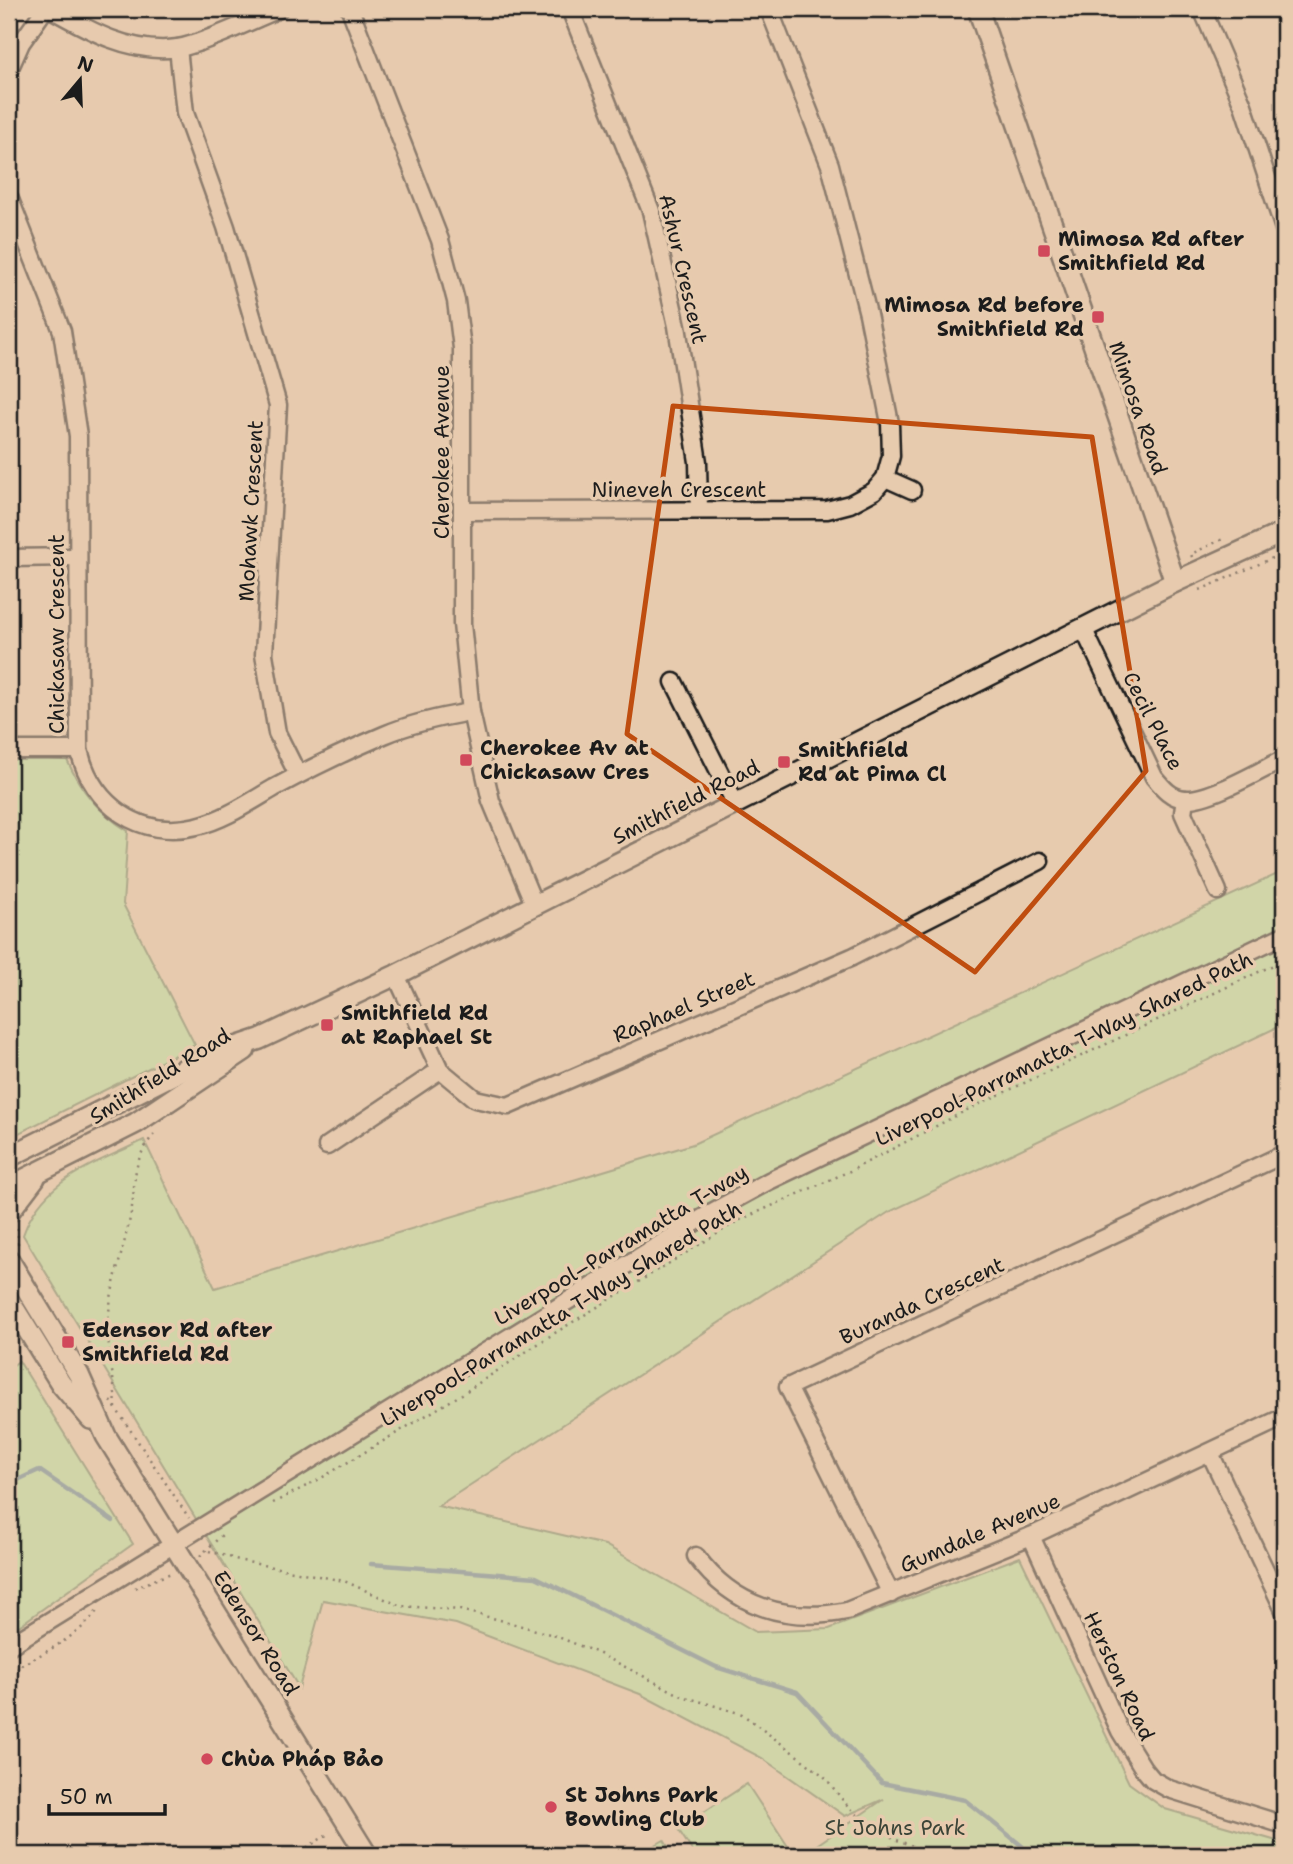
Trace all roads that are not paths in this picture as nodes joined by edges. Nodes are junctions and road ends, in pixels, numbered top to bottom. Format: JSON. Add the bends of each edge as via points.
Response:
{"nodes":[{"id":1,"x":45,"y":9,"type":"edge"},
{"id":2,"x":51,"y":9,"type":"edge"},
{"id":3,"x":279,"y":9,"type":"edge"},
{"id":4,"x":350,"y":9,"type":"edge"},
{"id":5,"x":570,"y":9,"type":"edge"},
{"id":6,"x":769,"y":9,"type":"edge"},
{"id":7,"x":978,"y":9,"type":"edge"},
{"id":8,"x":1202,"y":9,"type":"edge"},
{"id":9,"x":178,"y":48,"type":"junction"},
{"id":10,"x":9,"y":70,"type":"edge"},
{"id":11,"x":9,"y":197,"type":"edge"},
{"id":12,"x":1284,"y":229,"type":"edge"},
{"id":13,"x":885,"y":478,"type":"junction"},
{"id":14,"x":912,"y":490,"type":"dead end"},
{"id":15,"x":699,"y":510,"type":"junction"},
{"id":16,"x":464,"y":511,"type":"junction"},
{"id":17,"x":1284,"y":532,"type":"edge"},
{"id":18,"x":77,"y":557,"type":"junction"},
{"id":19,"x":9,"y":558,"type":"edge"},
{"id":20,"x":1175,"y":582,"type":"junction"},
{"id":21,"x":1084,"y":630,"type":"junction"},
{"id":22,"x":674,"y":682,"type":"dead end"},
{"id":23,"x":471,"y":712,"type":"junction"},
{"id":24,"x":9,"y":750,"type":"edge"},
{"id":25,"x":79,"y":750,"type":"junction"},
{"id":26,"x":1284,"y":759,"type":"edge"},
{"id":27,"x":298,"y":775,"type":"junction"},
{"id":28,"x":1185,"y":799,"type":"junction"},
{"id":29,"x":735,"y":803,"type":"junction"},
{"id":30,"x":1040,"y":861,"type":"dead end"},
{"id":31,"x":1218,"y":891,"type":"dead end"},
{"id":32,"x":534,"y":904,"type":"junction"},
{"id":33,"x":1284,"y":935,"type":"edge"},
{"id":34,"x":396,"y":975,"type":"junction"},
{"id":35,"x":260,"y":1039,"type":"junction"},
{"id":36,"x":440,"y":1070,"type":"junction"},
{"id":37,"x":327,"y":1146,"type":"dead end"},
{"id":38,"x":1284,"y":1154,"type":"edge"},
{"id":39,"x":9,"y":1157,"type":"edge"},
{"id":40,"x":40,"y":1172,"type":"junction"},
{"id":41,"x":9,"y":1187,"type":"edge"},
{"id":42,"x":9,"y":1212,"type":"edge"},
{"id":43,"x":9,"y":1260,"type":"edge"},
{"id":44,"x":9,"y":1300,"type":"edge"},
{"id":45,"x":1284,"y":1417,"type":"edge"},
{"id":46,"x":106,"y":1436,"type":"junction"},
{"id":47,"x":1210,"y":1453,"type":"junction"},
{"id":48,"x":1031,"y":1536,"type":"junction"},
{"id":49,"x":173,"y":1543,"type":"junction"},
{"id":50,"x":696,"y":1556,"type":"dead end"},
{"id":51,"x":891,"y":1594,"type":"junction"},
{"id":52,"x":1284,"y":1610,"type":"edge"},
{"id":53,"x":9,"y":1646,"type":"edge"},
{"id":54,"x":1284,"y":1825,"type":"edge"},
{"id":55,"x":367,"y":1855,"type":"edge"}],
"edges":[{"from":1,"to":10,"type":"street"},
{"from":2,"to":9,"type":"street","via":[[109,40]]},
{"from":3,"to":9,"type":"street"},
{"from":4,"to":16,"type":"street","name":"Cherokee Avenue","via":[[440,240],[456,301],[463,348]]},
{"from":5,"to":15,"type":"street","name":"Ashur Crescent","via":[[651,211],[677,326],[698,462]]},
{"from":6,"to":13,"type":"street","via":[[830,165],[868,314],[892,435]]},
{"from":7,"to":20,"type":"main road","name":"Mimosa Road"},
{"from":8,"to":12,"type":"street","via":[[1243,105]]},
{"from":9,"to":27,"type":"street","name":"Mohawk Crescent","via":[[185,113],[226,227],[278,405],[264,654],[277,733]]},
{"from":11,"to":18,"type":"street","name":"Chickasaw Crescent","via":[[62,331],[78,436]]},
{"from":13,"to":14,"type":"street"},
{"from":13,"to":15,"type":"street","name":"Nineveh Crescent","via":[[850,504],[827,510]]},
{"from":15,"to":16,"type":"street","name":"Nineveh Crescent"},
{"from":16,"to":23,"type":"street","name":"Cherokee Avenue","via":[[463,624]]},
{"from":17,"to":20,"type":"main road","name":"Smithfield Road"},
{"from":18,"to":19,"type":"street"},
{"from":18,"to":25,"type":"street","name":"Chickasaw Crescent"},
{"from":20,"to":21,"type":"main road","name":"Smithfield Road"},
{"from":21,"to":28,"type":"street","name":"Cecil Place","via":[[1154,777],[1165,790]]},
{"from":21,"to":29,"type":"main road","name":"Smithfield Road"},
{"from":22,"to":29,"type":"street"},
{"from":23,"to":27,"type":"street","name":"Chickasaw Crescent","via":[[430,719],[384,735]]},
{"from":23,"to":32,"type":"street","name":"Cherokee Avenue","via":[[500,827]]},
{"from":24,"to":25,"type":"street"},
{"from":25,"to":27,"type":"street","name":"Chickasaw Crescent","via":[[85,772],[103,800],[129,821],[153,828],[197,826],[219,818]]},
{"from":26,"to":28,"type":"street","name":"Cecil Place","via":[[1203,796]]},
{"from":28,"to":31,"type":"street","via":[[1183,813]]},
{"from":29,"to":32,"type":"main road","name":"Smithfield Road"},
{"from":30,"to":36,"type":"street","name":"Raphael Street","via":[[852,957],[508,1106],[475,1099]]},
{"from":32,"to":34,"type":"main road","name":"Smithfield Road"},
{"from":33,"to":49,"type":"street","name":"Liverpool–Parramatta T-way","via":[[733,1200]]},
{"from":34,"to":35,"type":"main road","name":"Smithfield Road"},
{"from":34,"to":36,"type":"street","name":"Raphael Street"},
{"from":35,"to":39,"type":"main road","name":"Smithfield Road","via":[[212,1055]]},
{"from":35,"to":40,"type":"main road","name":"Smithfield Road","via":[[136,1123]]},
{"from":36,"to":37,"type":"street"},
{"from":38,"to":51,"type":"street","name":"Buranda Crescent","via":[[788,1387]]},
{"from":40,"to":41,"type":"main road","name":"Smithfield Road"},
{"from":40,"to":42,"type":"main road"},
{"from":43,"to":46,"type":"main road","name":"Edensor Road","via":[[79,1374]]},
{"from":44,"to":46,"type":"main road","name":"Edensor Road","via":[[61,1384]]},
{"from":45,"to":47,"type":"street","name":"Gumdale Avenue"},
{"from":46,"to":49,"type":"main road","name":"Edensor Road"},
{"from":47,"to":48,"type":"street","name":"Gumdale Avenue"},
{"from":47,"to":52,"type":"street"},
{"from":48,"to":51,"type":"street","name":"Gumdale Avenue"},
{"from":48,"to":54,"type":"street","name":"Herston Road","via":[[1120,1731],[1153,1780],[1192,1798]]},
{"from":49,"to":53,"type":"street","name":"Liverpool–Parramatta T-way"},
{"from":49,"to":55,"type":"main road","name":"Edensor Road"},
{"from":50,"to":51,"type":"street","name":"Gumdale Avenue","via":[[712,1577],[742,1597],[793,1616],[847,1611]]}]}
